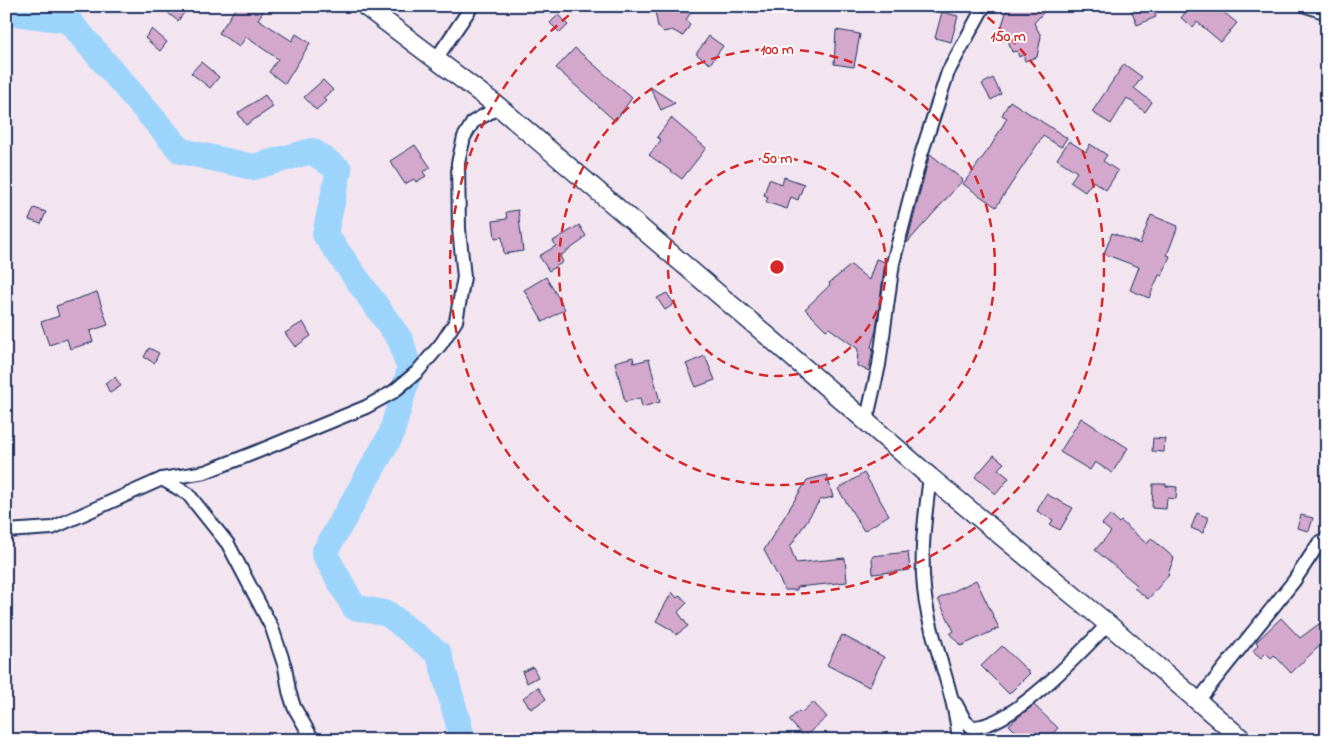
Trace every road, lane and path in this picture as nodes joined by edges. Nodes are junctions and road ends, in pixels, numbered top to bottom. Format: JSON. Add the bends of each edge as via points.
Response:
{"nodes":[{"id":1,"x":366,"y":6,"type":"edge"},
{"id":2,"x":472,"y":6,"type":"edge"},
{"id":3,"x":984,"y":6,"type":"edge"},
{"id":4,"x":1306,"y":6,"type":"edge"},
{"id":5,"x":1327,"y":13,"type":"edge"},
{"id":6,"x":436,"y":59,"type":"junction"},
{"id":7,"x":499,"y":107,"type":"junction"},
{"id":8,"x":866,"y":422,"type":"junction"},
{"id":9,"x":930,"y":477,"type":"junction"},
{"id":10,"x":162,"y":479,"type":"junction"},
{"id":11,"x":6,"y":531,"type":"edge"},
{"id":12,"x":1327,"y":538,"type":"edge"},
{"id":13,"x":1108,"y":624,"type":"junction"},
{"id":14,"x":948,"y":687,"type":"junction"},
{"id":15,"x":1197,"y":702,"type":"junction"},
{"id":16,"x":313,"y":740,"type":"edge"},
{"id":17,"x":959,"y":740,"type":"edge"},
{"id":18,"x":1242,"y":740,"type":"edge"}],
"edges":[{"from":1,"to":6,"type":"main road"},
{"from":2,"to":6,"type":"street"},
{"from":3,"to":8,"type":"street","via":[[948,72],[921,155],[893,263],[879,365]]},
{"from":4,"to":5,"type":"street"},
{"from":6,"to":7,"type":"main road"},
{"from":7,"to":8,"type":"main road"},
{"from":7,"to":10,"type":"street","via":[[473,122],[464,137],[458,163],[464,277],[456,321],[417,372],[393,392],[366,407],[205,472]]},
{"from":8,"to":9,"type":"main road"},
{"from":9,"to":13,"type":"main road"},
{"from":9,"to":14,"type":"street","via":[[924,524],[924,589],[929,621]]},
{"from":10,"to":11,"type":"street","via":[[52,528]]},
{"from":10,"to":16,"type":"street","via":[[188,494],[228,544],[272,628],[294,707]]},
{"from":12,"to":15,"type":"street","via":[[1319,543],[1294,581]]},
{"from":13,"to":14,"type":"street","via":[[1077,657],[1023,704],[982,728],[972,727],[965,720]]},
{"from":13,"to":15,"type":"main road"},
{"from":14,"to":17,"type":"street"},
{"from":15,"to":18,"type":"main road"}]}
